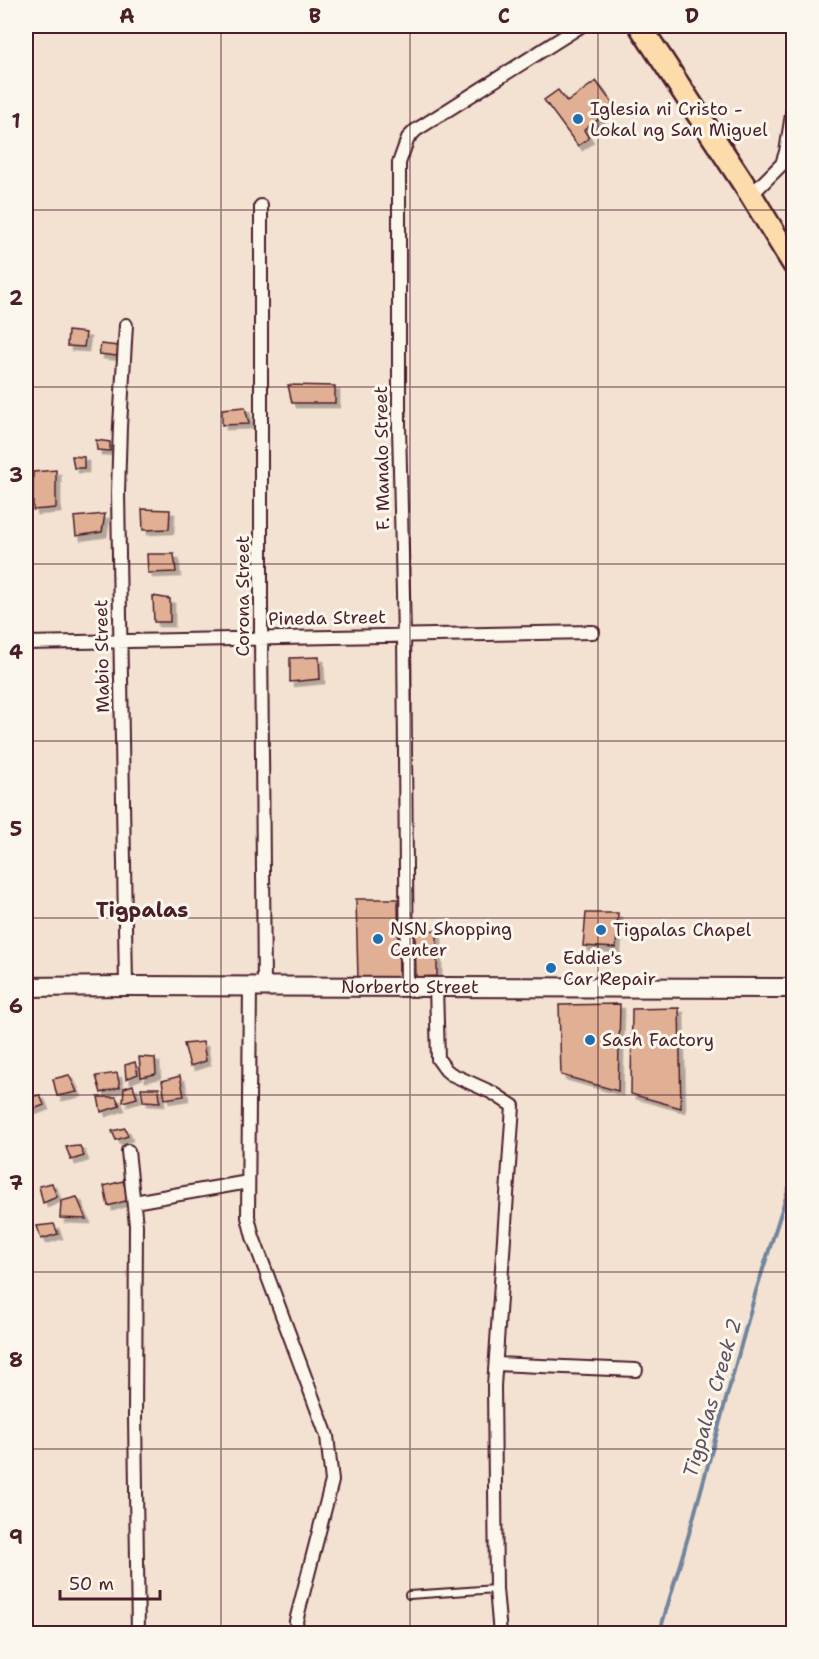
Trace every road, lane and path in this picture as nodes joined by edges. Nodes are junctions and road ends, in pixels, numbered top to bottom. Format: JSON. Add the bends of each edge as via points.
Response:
{"nodes":[{"id":1,"x":581,"y":26,"type":"edge"},
{"id":2,"x":640,"y":26,"type":"edge"},
{"id":3,"x":794,"y":102,"type":"edge"},
{"id":4,"x":751,"y":195,"type":"junction"},
{"id":5,"x":261,"y":206,"type":"dead end"},
{"id":6,"x":794,"y":265,"type":"edge"},
{"id":7,"x":126,"y":325,"type":"dead end"},
{"id":8,"x":593,"y":632,"type":"dead end"},
{"id":9,"x":404,"y":635,"type":"junction"},
{"id":10,"x":261,"y":637,"type":"junction"},
{"id":11,"x":120,"y":641,"type":"junction"},
{"id":12,"x":26,"y":643,"type":"edge"},
{"id":13,"x":126,"y":986,"type":"junction"},
{"id":14,"x":257,"y":986,"type":"junction"},
{"id":15,"x":407,"y":986,"type":"junction"},
{"id":16,"x":26,"y":987,"type":"edge"},
{"id":17,"x":436,"y":987,"type":"junction"},
{"id":18,"x":794,"y":988,"type":"edge"},
{"id":19,"x":128,"y":1151,"type":"dead end"},
{"id":20,"x":248,"y":1182,"type":"junction"},
{"id":21,"x":134,"y":1202,"type":"junction"},
{"id":22,"x":496,"y":1364,"type":"junction"},
{"id":23,"x":636,"y":1370,"type":"dead end"},
{"id":24,"x":496,"y":1589,"type":"junction"},
{"id":25,"x":409,"y":1595,"type":"dead end"},
{"id":26,"x":138,"y":1634,"type":"edge"},
{"id":27,"x":298,"y":1634,"type":"edge"},
{"id":28,"x":500,"y":1634,"type":"edge"}],
"edges":[{"from":1,"to":9,"type":"street","name":"F. Manalo Street","via":[[416,130],[402,150],[399,427]]},
{"from":2,"to":4,"type":"highway"},
{"from":3,"to":4,"type":"street","via":[[782,164]]},
{"from":4,"to":6,"type":"highway"},
{"from":5,"to":10,"type":"street","name":"Corona Street"},
{"from":7,"to":11,"type":"street","name":"Mabio Street","via":[[117,493]]},
{"from":8,"to":9,"type":"street","name":"Pineda Street"},
{"from":9,"to":10,"type":"street","name":"Pineda Street"},
{"from":9,"to":15,"type":"street","name":"F. Manalo Street"},
{"from":10,"to":11,"type":"street","name":"Pineda Street"},
{"from":10,"to":14,"type":"street","name":"Corona Street"},
{"from":11,"to":12,"type":"street","name":"Pineda Street"},
{"from":11,"to":13,"type":"street","name":"Mabio Street"},
{"from":13,"to":14,"type":"main road","name":"Norberto Street"},
{"from":13,"to":16,"type":"main road","name":"Norberto Street"},
{"from":14,"to":15,"type":"main road","name":"Norberto Street"},
{"from":14,"to":20,"type":"street","name":"Corona Street"},
{"from":15,"to":17,"type":"main road","name":"Norberto Street"},
{"from":17,"to":18,"type":"main road","name":"Norberto Street"},
{"from":17,"to":22,"type":"street","via":[[438,1059],[451,1074],[513,1106]]},
{"from":19,"to":21,"type":"street"},
{"from":20,"to":21,"type":"street"},
{"from":20,"to":27,"type":"street","name":"Corona Street","via":[[248,1217],[253,1238],[327,1436],[331,1470],[332,1481],[296,1621]]},
{"from":21,"to":26,"type":"street"},
{"from":22,"to":23,"type":"street"},
{"from":22,"to":24,"type":"street"},
{"from":24,"to":25,"type":"lane"},
{"from":24,"to":28,"type":"street"}]}
